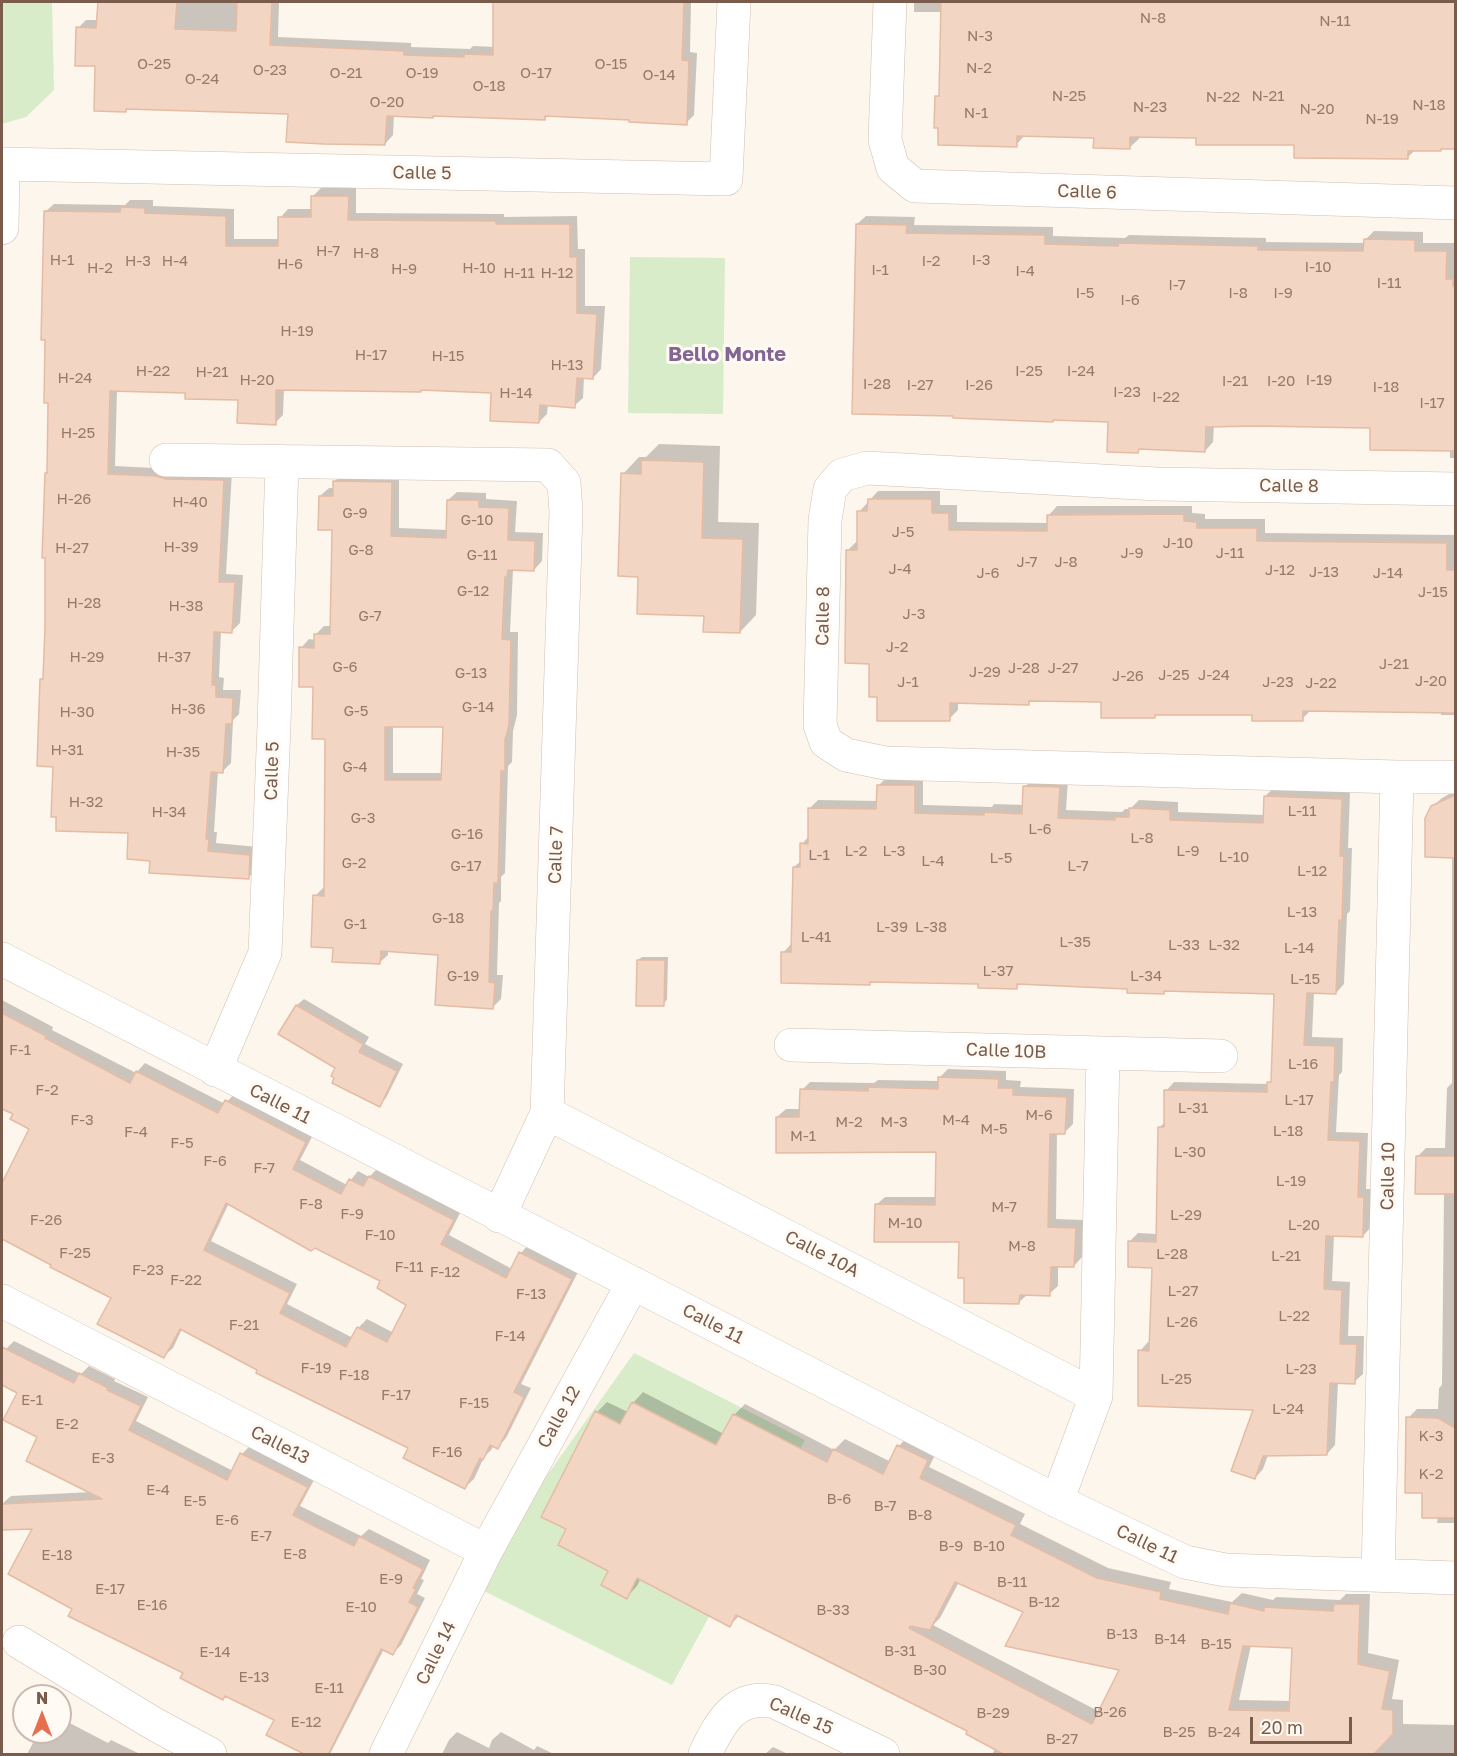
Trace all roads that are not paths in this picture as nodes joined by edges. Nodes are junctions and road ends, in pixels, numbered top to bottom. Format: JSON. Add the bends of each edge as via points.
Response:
{"nodes":[{"id":1,"x":734,"y":2,"type":"edge"},
{"id":2,"x":890,"y":2,"type":"edge"},
{"id":3,"x":1455,"y":203,"type":"edge"},
{"id":4,"x":2,"y":228,"type":"edge"},
{"id":5,"x":166,"y":460,"type":"dead end"},
{"id":6,"x":282,"y":461,"type":"junction"},
{"id":7,"x":1455,"y":489,"type":"edge"},
{"id":8,"x":1397,"y":777,"type":"junction"},
{"id":9,"x":1455,"y":777,"type":"edge"},
{"id":10,"x":2,"y":959,"type":"edge"},
{"id":11,"x":791,"y":1045,"type":"dead end"},
{"id":12,"x":1103,"y":1054,"type":"junction"},
{"id":13,"x":1221,"y":1056,"type":"dead end"},
{"id":14,"x":215,"y":1070,"type":"junction"},
{"id":15,"x":547,"y":1113,"type":"junction"},
{"id":16,"x":499,"y":1216,"type":"junction"},
{"id":17,"x":633,"y":1283,"type":"junction"},
{"id":18,"x":2,"y":1301,"type":"edge"},
{"id":19,"x":1096,"y":1396,"type":"junction"},
{"id":20,"x":1057,"y":1501,"type":"junction"},
{"id":21,"x":486,"y":1551,"type":"junction"},
{"id":22,"x":1378,"y":1575,"type":"junction"},
{"id":23,"x":1455,"y":1578,"type":"edge"},
{"id":24,"x":19,"y":1642,"type":"dead end"},
{"id":25,"x":210,"y":1755,"type":"edge"},
{"id":26,"x":386,"y":1755,"type":"edge"},
{"id":27,"x":705,"y":1755,"type":"edge"},
{"id":28,"x":883,"y":1755,"type":"edge"}],
"edges":[{"from":1,"to":4,"type":"street","name":"Calle 5","via":[[726,179],[3,164]]},
{"from":2,"to":3,"type":"street","name":"Calle 6","via":[[885,140],[893,168],[915,186]]},
{"from":5,"to":6,"type":"street"},
{"from":6,"to":14,"type":"street","name":"Calle 5","via":[[265,952]]},
{"from":6,"to":15,"type":"street","name":"Calle 7","via":[[548,465],[564,483]]},
{"from":7,"to":8,"type":"street","name":"Calle 8","via":[[1157,484],[867,468],[842,475],[830,489],[825,520],[820,725],[826,742],[846,755],[885,763]]},
{"from":8,"to":9,"type":"street","name":"Calle 8"},
{"from":8,"to":22,"type":"street","name":"Calle 10"},
{"from":10,"to":14,"type":"street","name":"Calle 11"},
{"from":11,"to":12,"type":"street","name":"Calle 10B"},
{"from":12,"to":13,"type":"street","name":"Calle 10B"},
{"from":12,"to":19,"type":"street"},
{"from":14,"to":16,"type":"street","name":"Calle 11"},
{"from":15,"to":16,"type":"street","name":"Calle 7"},
{"from":15,"to":19,"type":"street","name":"Calle 10A"},
{"from":16,"to":17,"type":"street","name":"Calle 11"},
{"from":17,"to":20,"type":"street","name":"Calle 11"},
{"from":17,"to":21,"type":"street","name":"Calle 12"},
{"from":18,"to":21,"type":"street","name":"Calle13"},
{"from":19,"to":20,"type":"street"},
{"from":20,"to":22,"type":"street","name":"Calle 11","via":[[1185,1563],[1225,1570]]},
{"from":21,"to":26,"type":"street","name":"Calle 14"},
{"from":22,"to":23,"type":"street","name":"Calle 11"},
{"from":24,"to":25,"type":"street"},
{"from":27,"to":28,"type":"street","name":"Calle 15","via":[[730,1712],[747,1701],[762,1699]]}]}
